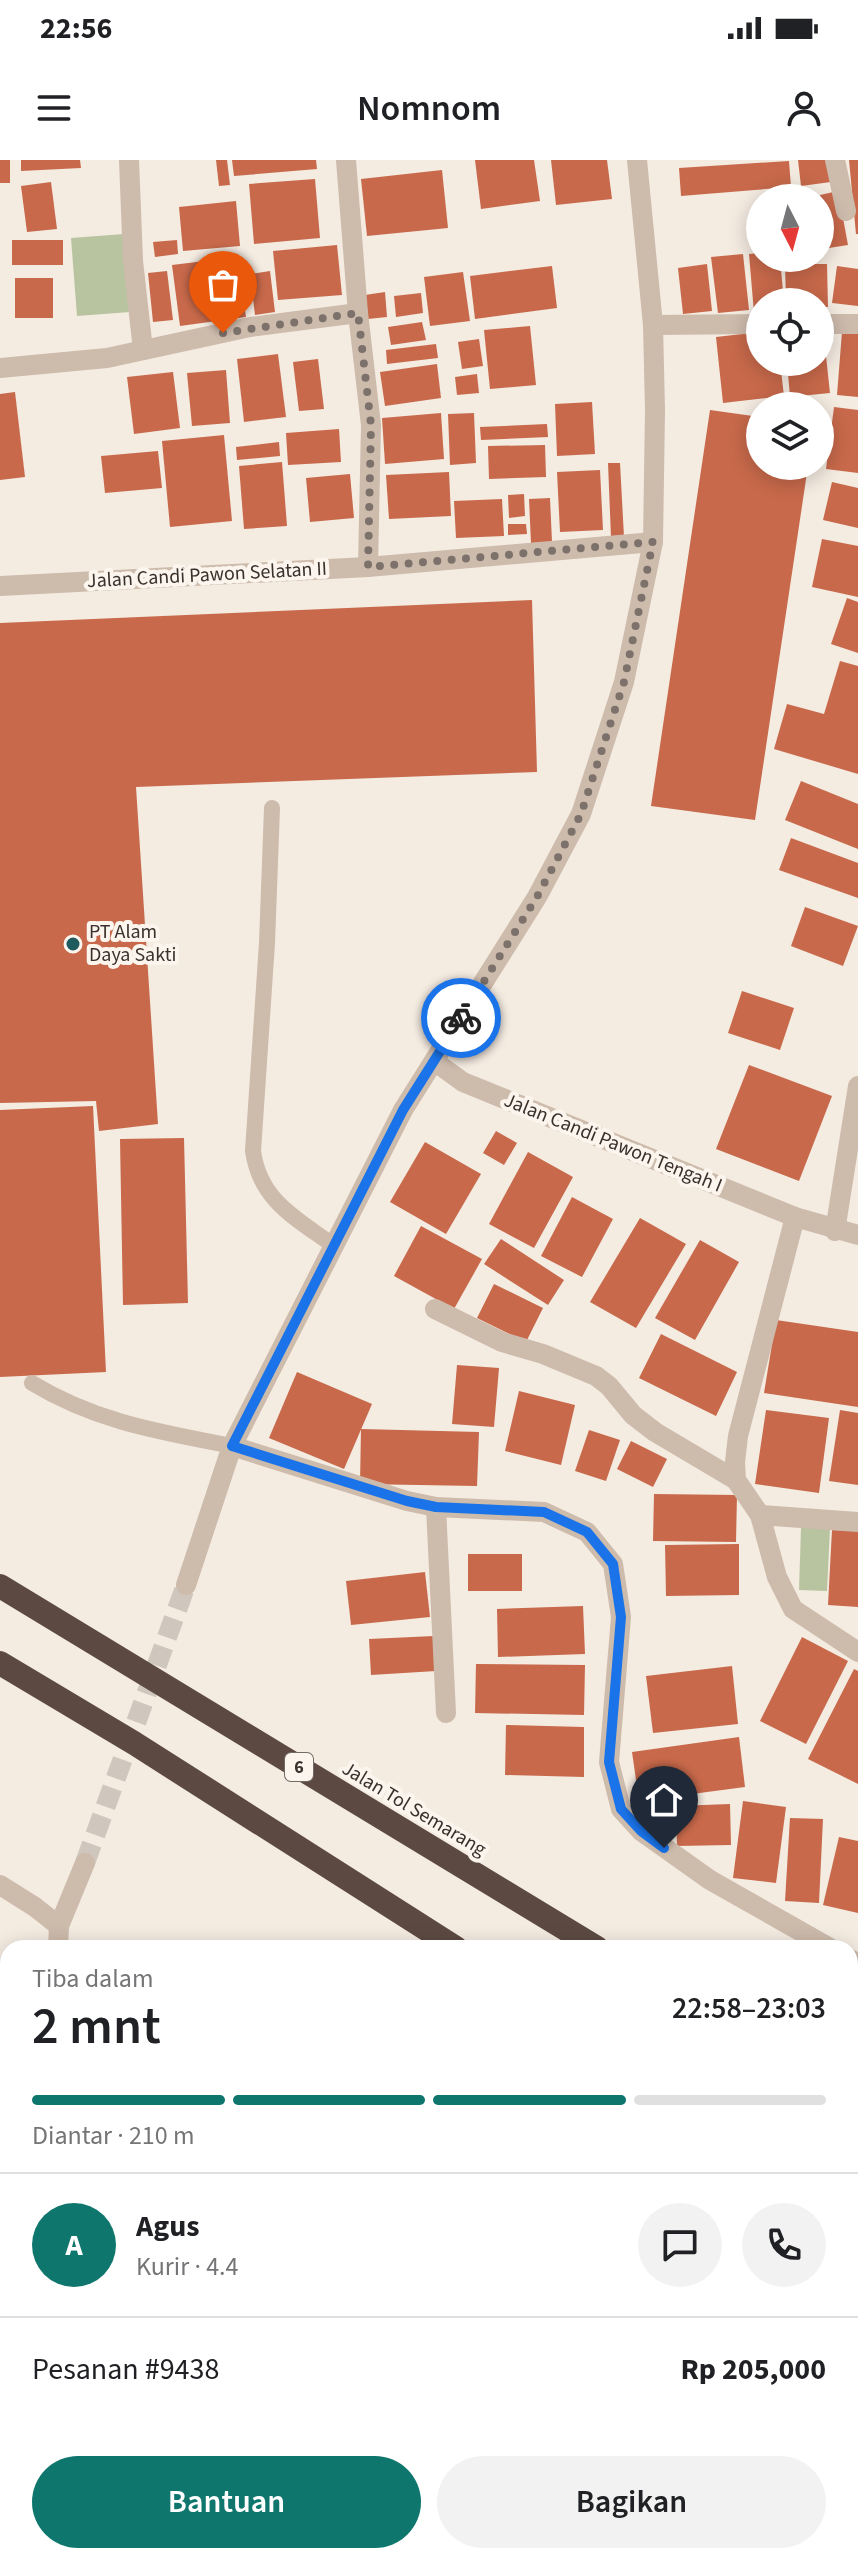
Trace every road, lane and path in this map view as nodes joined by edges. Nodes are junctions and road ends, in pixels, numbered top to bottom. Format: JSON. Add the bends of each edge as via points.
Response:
{"nodes":[{"id":1,"x":129,"y":160,"type":"edge"},
{"id":2,"x":346,"y":160,"type":"edge"},
{"id":3,"x":637,"y":160,"type":"edge"},
{"id":4,"x":835,"y":160,"type":"edge"},
{"id":5,"x":846,"y":211,"type":"dead end"},
{"id":6,"x":358,"y":313,"type":"junction"},
{"id":7,"x":746,"y":324,"type":"edge"},
{"id":8,"x":834,"y":324,"type":"edge"},
{"id":9,"x":858,"y":324,"type":"edge"},
{"id":10,"x":653,"y":325,"type":"junction"},
{"id":11,"x":143,"y":350,"type":"junction"},
{"id":12,"x":0,"y":368,"type":"edge"},
{"id":13,"x":653,"y":542,"type":"junction"},
{"id":14,"x":368,"y":567,"type":"junction"},
{"id":15,"x":0,"y":586,"type":"edge"},
{"id":16,"x":272,"y":808,"type":"dead end"},
{"id":17,"x":434,"y":1061,"type":"junction"},
{"id":18,"x":858,"y":1086,"type":"edge"},
{"id":19,"x":795,"y":1217,"type":"junction"},
{"id":20,"x":835,"y":1231,"type":"junction"},
{"id":21,"x":858,"y":1235,"type":"edge"},
{"id":22,"x":334,"y":1246,"type":"junction"},
{"id":23,"x":435,"y":1309,"type":"dead end"},
{"id":24,"x":32,"y":1383,"type":"dead end"},
{"id":25,"x":232,"y":1446,"type":"junction"},
{"id":26,"x":736,"y":1480,"type":"junction"},
{"id":27,"x":436,"y":1507,"type":"junction"},
{"id":28,"x":760,"y":1515,"type":"junction"},
{"id":29,"x":858,"y":1522,"type":"edge"},
{"id":30,"x":186,"y":1585,"type":"tunnel mouth"},
{"id":31,"x":0,"y":1586,"type":"edge"},
{"id":32,"x":858,"y":1652,"type":"edge"},
{"id":33,"x":0,"y":1663,"type":"edge"},
{"id":34,"x":446,"y":1713,"type":"dead end"},
{"id":35,"x":85,"y":1863,"type":"tunnel mouth"},
{"id":36,"x":0,"y":1885,"type":"edge"},
{"id":37,"x":59,"y":1926,"type":"junction"},
{"id":38,"x":58,"y":1940,"type":"edge"},
{"id":39,"x":443,"y":1940,"type":"edge"},
{"id":40,"x":584,"y":1940,"type":"edge"},
{"id":41,"x":816,"y":1940,"type":"edge"}],
"edges":[{"from":1,"to":11,"type":"street"},
{"from":2,"to":6,"type":"street"},
{"from":3,"to":10,"type":"street"},
{"from":4,"to":5,"type":"street"},
{"from":6,"to":11,"type":"street","via":[[250,327]]},
{"from":6,"to":14,"type":"street","via":[[371,425]]},
{"from":7,"to":10,"type":"street"},
{"from":8,"to":9,"type":"street"},
{"from":10,"to":13,"type":"street"},
{"from":11,"to":12,"type":"street"},
{"from":13,"to":14,"type":"street","name":"Jalan Candi Pawon Selatan II"},
{"from":13,"to":17,"type":"street","via":[[624,682],[581,814],[537,897]]},
{"from":14,"to":15,"type":"street","name":"Jalan Candi Pawon Selatan II"},
{"from":16,"to":22,"type":"lane","via":[[254,1160],[275,1202]]},
{"from":17,"to":19,"type":"street","name":"Jalan Candi Pawon Tengah I","via":[[463,1082]]},
{"from":17,"to":22,"type":"street"},
{"from":18,"to":20,"type":"street"},
{"from":19,"to":20,"type":"street","name":"Jalan Candi Pawon Tengah I"},
{"from":19,"to":26,"type":"street","via":[[738,1436]]},
{"from":20,"to":21,"type":"street","name":"Jalan Candi Pawon Tengah I"},
{"from":22,"to":25,"type":"street"},
{"from":23,"to":26,"type":"street","via":[[502,1342],[596,1376],[655,1432]]},
{"from":24,"to":25,"type":"lane","via":[[106,1419]]},
{"from":25,"to":27,"type":"street"},
{"from":25,"to":30,"type":"street"},
{"from":26,"to":28,"type":"street"},
{"from":27,"to":34,"type":"street"},
{"from":27,"to":41,"type":"street","via":[[544,1512],[587,1532],[613,1564],[621,1617],[609,1762],[621,1809],[641,1831],[710,1880]]},
{"from":28,"to":29,"type":"street"},
{"from":28,"to":32,"type":"street","via":[[777,1577],[793,1609]]},
{"from":31,"to":40,"type":"highway","name":"Jalan Tol Semarang","number":"6"},
{"from":33,"to":39,"type":"highway"},
{"from":35,"to":37,"type":"street"},
{"from":36,"to":37,"type":"street"},
{"from":37,"to":38,"type":"street"}]}
